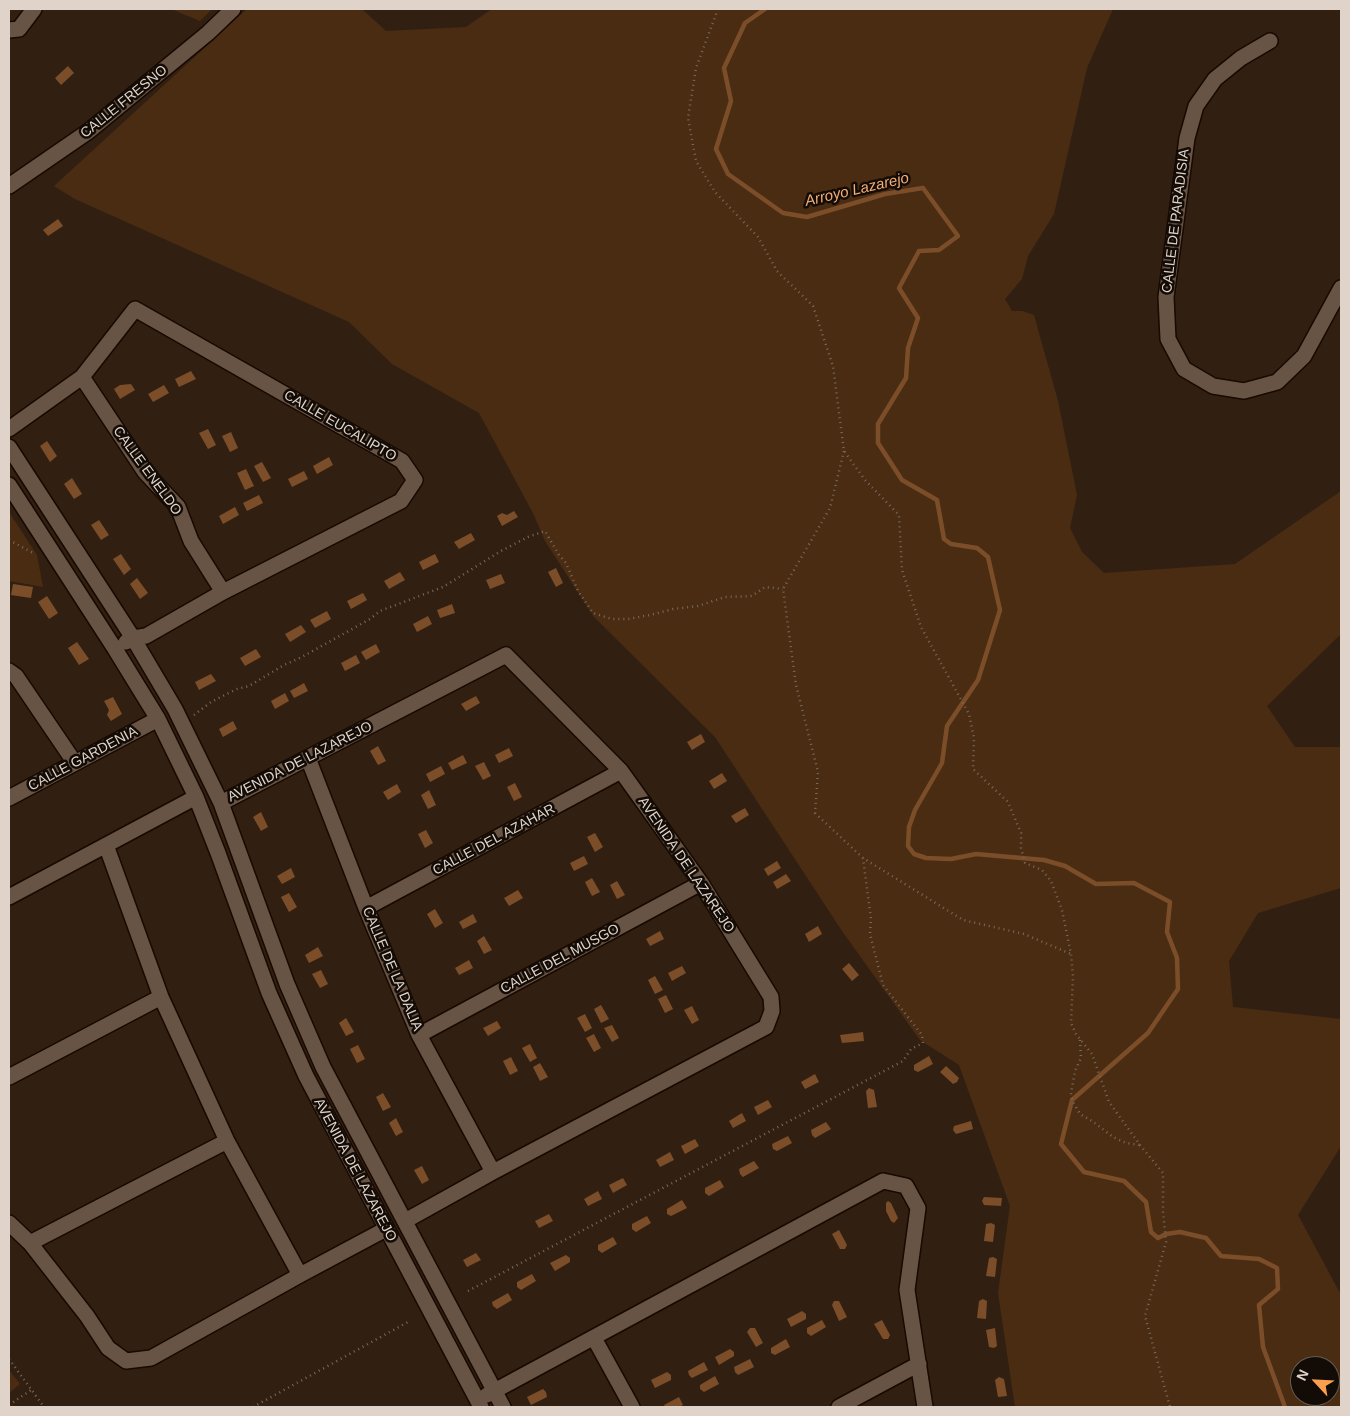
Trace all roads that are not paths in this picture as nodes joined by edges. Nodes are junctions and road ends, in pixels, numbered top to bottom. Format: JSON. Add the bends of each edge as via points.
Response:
{"nodes":[{"id":1,"x":34,"y":9,"type":"edge"},
{"id":2,"x":233,"y":9,"type":"edge"},
{"id":3,"x":9,"y":30,"type":"edge"},
{"id":4,"x":1270,"y":41,"type":"dead end"},
{"id":5,"x":9,"y":186,"type":"edge"},
{"id":6,"x":1341,"y":288,"type":"edge"},
{"id":7,"x":82,"y":377,"type":"junction"},
{"id":8,"x":9,"y":429,"type":"edge"},
{"id":9,"x":9,"y":447,"type":"edge"},
{"id":10,"x":9,"y":485,"type":"edge"},
{"id":11,"x":223,"y":592,"type":"junction"},
{"id":12,"x":133,"y":638,"type":"junction"},
{"id":13,"x":115,"y":649,"type":"junction"},
{"id":14,"x":9,"y":671,"type":"edge"},
{"id":15,"x":158,"y":719,"type":"junction"},
{"id":16,"x":308,"y":758,"type":"junction"},
{"id":17,"x":75,"y":763,"type":"junction"},
{"id":18,"x":621,"y":771,"type":"junction"},
{"id":19,"x":9,"y":798,"type":"edge"},
{"id":20,"x":196,"y":798,"type":"junction"},
{"id":21,"x":221,"y":803,"type":"junction"},
{"id":22,"x":106,"y":844,"type":"junction"},
{"id":23,"x":701,"y":883,"type":"junction"},
{"id":24,"x":9,"y":897,"type":"edge"},
{"id":25,"x":366,"y":908,"type":"junction"},
{"id":26,"x":161,"y":996,"type":"junction"},
{"id":27,"x":419,"y":1035,"type":"junction"},
{"id":28,"x":9,"y":1077,"type":"edge"},
{"id":29,"x":227,"y":1141,"type":"junction"},
{"id":30,"x":493,"y":1172,"type":"junction"},
{"id":31,"x":405,"y":1221,"type":"junction"},
{"id":32,"x":9,"y":1223,"type":"edge"},
{"id":33,"x":386,"y":1229,"type":"junction"},
{"id":34,"x":30,"y":1243,"type":"junction"},
{"id":35,"x":300,"y":1275,"type":"junction"},
{"id":36,"x":594,"y":1338,"type":"junction"},
{"id":37,"x":919,"y":1364,"type":"junction"},
{"id":38,"x":495,"y":1392,"type":"junction"},
{"id":39,"x":479,"y":1404,"type":"edge"},
{"id":40,"x":503,"y":1407,"type":"edge"},
{"id":41,"x":632,"y":1407,"type":"edge"},
{"id":42,"x":839,"y":1407,"type":"edge"},
{"id":43,"x":925,"y":1407,"type":"edge"}],
"edges":[{"from":1,"to":3,"type":"street","via":[[19,30]]},
{"from":2,"to":5,"type":"street","name":"CALLE FRESNO","via":[[90,131]]},
{"from":4,"to":6,"type":"street","name":"CALLE DE PARADISIA","via":[[1215,79],[1196,106],[1186,138],[1166,297],[1168,339],[1184,369],[1213,386],[1244,391],[1277,382],[1304,356]]},
{"from":7,"to":8,"type":"street","name":"CALLE EUCALIPTO"},
{"from":7,"to":11,"type":"street","name":"CALLE ENELDO","via":[[146,472],[178,507],[191,541]]},
{"from":7,"to":11,"type":"street","name":"CALLE EUCALIPTO","via":[[135,309],[402,461],[415,480],[401,501]]},
{"from":9,"to":12,"type":"street","name":"AVENIDA DE LAZAREJO"},
{"from":10,"to":13,"type":"street","name":"AVENIDA DE LAZAREJO"},
{"from":11,"to":12,"type":"street","name":"CALLE EUCALIPTO","via":[[146,636]]},
{"from":12,"to":13,"type":"street","name":"CALLE EUCALIPTO"},
{"from":12,"to":21,"type":"street","name":"AVENIDA DE LAZAREJO","via":[[182,722]]},
{"from":13,"to":15,"type":"street","name":"AVENIDA DE LAZAREJO"},
{"from":14,"to":17,"type":"street","via":[[16,676]]},
{"from":15,"to":17,"type":"street","name":"CALLE GARDENIA"},
{"from":15,"to":20,"type":"street","name":"AVENIDA DE LAZAREJO"},
{"from":16,"to":18,"type":"street","name":"AVENIDA DE LAZAREJO","via":[[506,655]]},
{"from":16,"to":21,"type":"street","name":"AVENIDA DE LAZAREJO"},
{"from":16,"to":25,"type":"street","name":"CALLE DE LA DALIA"},
{"from":17,"to":19,"type":"street","name":"CALLE GARDENIA"},
{"from":18,"to":23,"type":"street","name":"AVENIDA DE LAZAREJO"},
{"from":18,"to":25,"type":"street","name":"CALLE DEL AZAHAR"},
{"from":20,"to":22,"type":"street"},
{"from":20,"to":33,"type":"street","name":"AVENIDA DE LAZAREJO","via":[[268,993],[306,1076]]},
{"from":21,"to":31,"type":"street","name":"AVENIDA DE LAZAREJO","via":[[287,984],[319,1058]]},
{"from":22,"to":24,"type":"street"},
{"from":22,"to":26,"type":"street"},
{"from":23,"to":27,"type":"street","name":"CALLE DEL MUSGO"},
{"from":23,"to":30,"type":"street","name":"AVENIDA DE LAZAREJO","via":[[771,996],[772,1011],[766,1027]]},
{"from":25,"to":27,"type":"street","name":"CALLE DE LA DALIA"},
{"from":26,"to":28,"type":"street"},
{"from":26,"to":29,"type":"street"},
{"from":27,"to":30,"type":"street","name":"CALLE DE LA DALIA"},
{"from":29,"to":34,"type":"street"},
{"from":29,"to":35,"type":"street"},
{"from":30,"to":31,"type":"street","name":"AVENIDA DE LAZAREJO"},
{"from":31,"to":38,"type":"street","name":"AVENIDA DE LAZAREJO"},
{"from":32,"to":34,"type":"street"},
{"from":33,"to":35,"type":"street"},
{"from":33,"to":39,"type":"street","name":"AVENIDA DE LAZAREJO"},
{"from":34,"to":35,"type":"street","via":[[108,1348],[126,1362],[151,1358]]},
{"from":36,"to":37,"type":"street","name":"AVENIDA DE LAZAREJO","via":[[884,1181],[906,1186],[918,1208],[907,1290]]},
{"from":36,"to":38,"type":"street","name":"AVENIDA DE LAZAREJO"},
{"from":36,"to":41,"type":"street"},
{"from":37,"to":42,"type":"street"},
{"from":37,"to":43,"type":"street","name":"AVENIDA DE LAZAREJO"},
{"from":38,"to":39,"type":"street","name":"AVENIDA DE LAZAREJO"},
{"from":38,"to":40,"type":"street","name":"AVENIDA DE LAZAREJO"}]}
